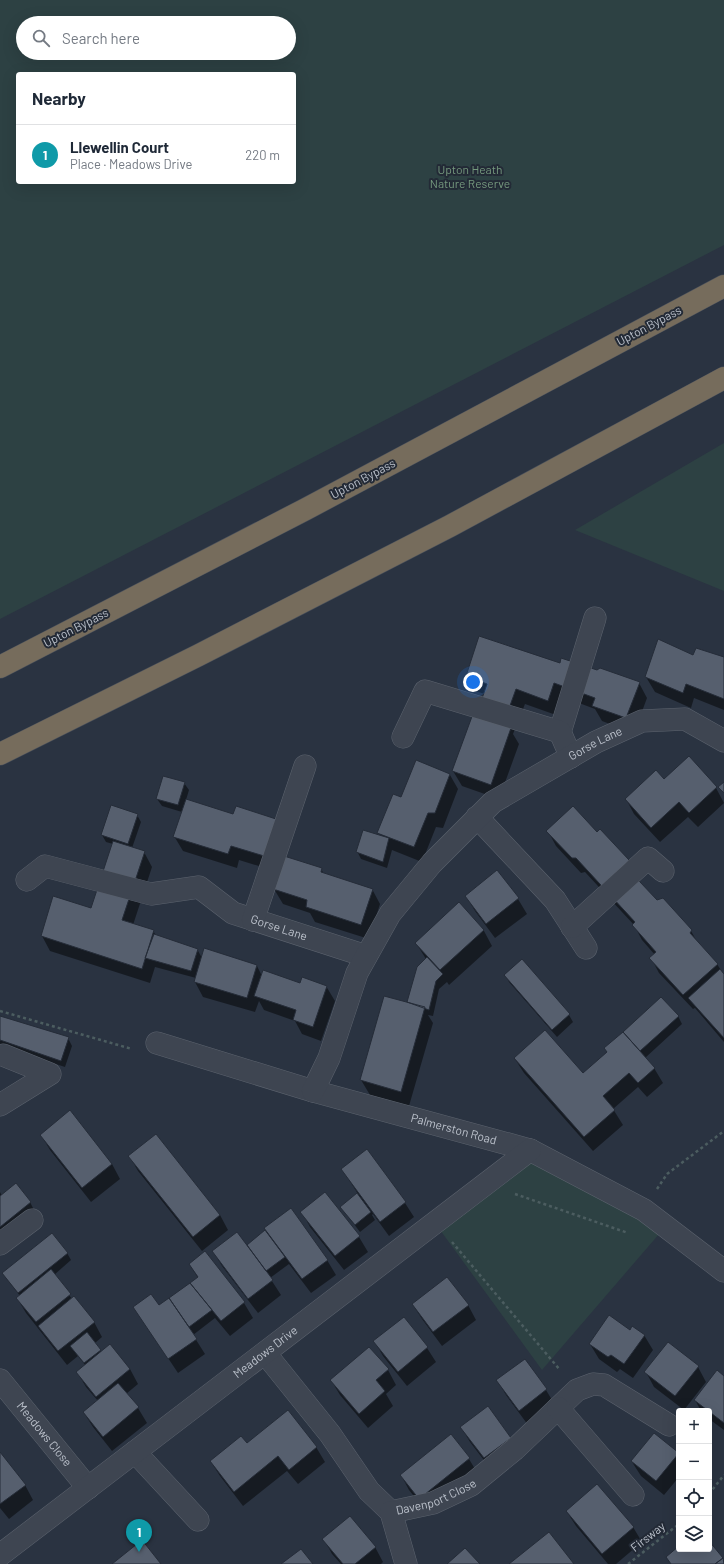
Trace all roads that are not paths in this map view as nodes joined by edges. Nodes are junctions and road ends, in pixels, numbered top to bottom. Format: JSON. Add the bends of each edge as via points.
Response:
{"nodes":[{"id":1,"x":724,"y":286,"type":"edge"},
{"id":2,"x":724,"y":378,"type":"edge"},
{"id":3,"x":595,"y":618,"type":"dead end"},
{"id":4,"x":0,"y":667,"type":"edge"},
{"id":5,"x":560,"y":732,"type":"junction"},
{"id":6,"x":403,"y":737,"type":"dead end"},
{"id":7,"x":724,"y":740,"type":"edge"},
{"id":8,"x":0,"y":754,"type":"edge"},
{"id":9,"x":571,"y":756,"type":"junction"},
{"id":10,"x":305,"y":766,"type":"dead end"},
{"id":11,"x":477,"y":818,"type":"junction"},
{"id":12,"x":663,"y":871,"type":"dead end"},
{"id":13,"x":27,"y":880,"type":"dead end"},
{"id":14,"x":253,"y":920,"type":"junction"},
{"id":15,"x":572,"y":927,"type":"junction"},
{"id":16,"x":586,"y":948,"type":"dead end"},
{"id":17,"x":366,"y":956,"type":"junction"},
{"id":18,"x":157,"y":1043,"type":"road end"},
{"id":19,"x":3,"y":1055,"type":"dead end"},
{"id":20,"x":313,"y":1091,"type":"junction"},
{"id":21,"x":0,"y":1105,"type":"edge"},
{"id":22,"x":530,"y":1150,"type":"junction"},
{"id":23,"x":32,"y":1220,"type":"dead end"},
{"id":24,"x":0,"y":1244,"type":"edge"},
{"id":25,"x":724,"y":1271,"type":"edge"},
{"id":26,"x":265,"y":1353,"type":"junction"},
{"id":27,"x":0,"y":1380,"type":"edge"},
{"id":28,"x":558,"y":1408,"type":"junction"},
{"id":29,"x":669,"y":1425,"type":"dead end"},
{"id":30,"x":135,"y":1452,"type":"junction"},
{"id":31,"x":88,"y":1488,"type":"junction"},
{"id":32,"x":633,"y":1495,"type":"dead end"},
{"id":33,"x":391,"y":1512,"type":"junction"},
{"id":34,"x":198,"y":1520,"type":"dead end"},
{"id":35,"x":0,"y":1555,"type":"edge"},
{"id":36,"x":406,"y":1564,"type":"edge"}],
"edges":[{"from":1,"to":4,"type":"highway","name":"Upton Bypass","via":[[306,509]]},
{"from":2,"to":8,"type":"highway","via":[[450,526]]},
{"from":3,"to":5,"type":"street"},
{"from":5,"to":6,"type":"street","via":[[425,691]]},
{"from":5,"to":9,"type":"street"},
{"from":7,"to":9,"type":"street","name":"Gorse Lane","via":[[685,719],[642,721]]},
{"from":9,"to":11,"type":"street","name":"Gorse Lane","via":[[493,802]]},
{"from":10,"to":14,"type":"street"},
{"from":11,"to":15,"type":"street","via":[[555,900]]},
{"from":11,"to":17,"type":"street","name":"Gorse Lane","via":[[432,863],[390,914]]},
{"from":12,"to":15,"type":"street","via":[[648,858]]},
{"from":13,"to":14,"type":"street","name":"Gorse Lane","via":[[45,866],[151,894],[199,887],[233,914]]},
{"from":14,"to":17,"type":"street","name":"Gorse Lane"},
{"from":15,"to":16,"type":"street"},
{"from":17,"to":20,"type":"street","name":"Gorse Lane","via":[[357,973],[329,1058]]},
{"from":18,"to":20,"type":"street","name":"Palmerston Road"},
{"from":19,"to":21,"type":"street","via":[[50,1074]]},
{"from":20,"to":22,"type":"street","name":"Palmerston Road"},
{"from":22,"to":25,"type":"street","name":"Palmerston Road","via":[[644,1210]]},
{"from":22,"to":26,"type":"street","name":"Meadows Drive"},
{"from":23,"to":24,"type":"street"},
{"from":26,"to":30,"type":"street","name":"Meadows Drive"},
{"from":26,"to":33,"type":"street","name":"Davenport Close","via":[[330,1434],[369,1491]]},
{"from":27,"to":31,"type":"street","name":"Meadows Close"},
{"from":28,"to":29,"type":"street","name":"Davenport Close","via":[[577,1390],[593,1384],[604,1385]]},
{"from":28,"to":32,"type":"street"},
{"from":28,"to":33,"type":"street","name":"Davenport Close","via":[[515,1449],[471,1485],[433,1503]]},
{"from":30,"to":31,"type":"street","name":"Meadows Drive"},
{"from":30,"to":34,"type":"street"},
{"from":31,"to":35,"type":"street","name":"Meadows Drive"},
{"from":33,"to":36,"type":"street"}]}
